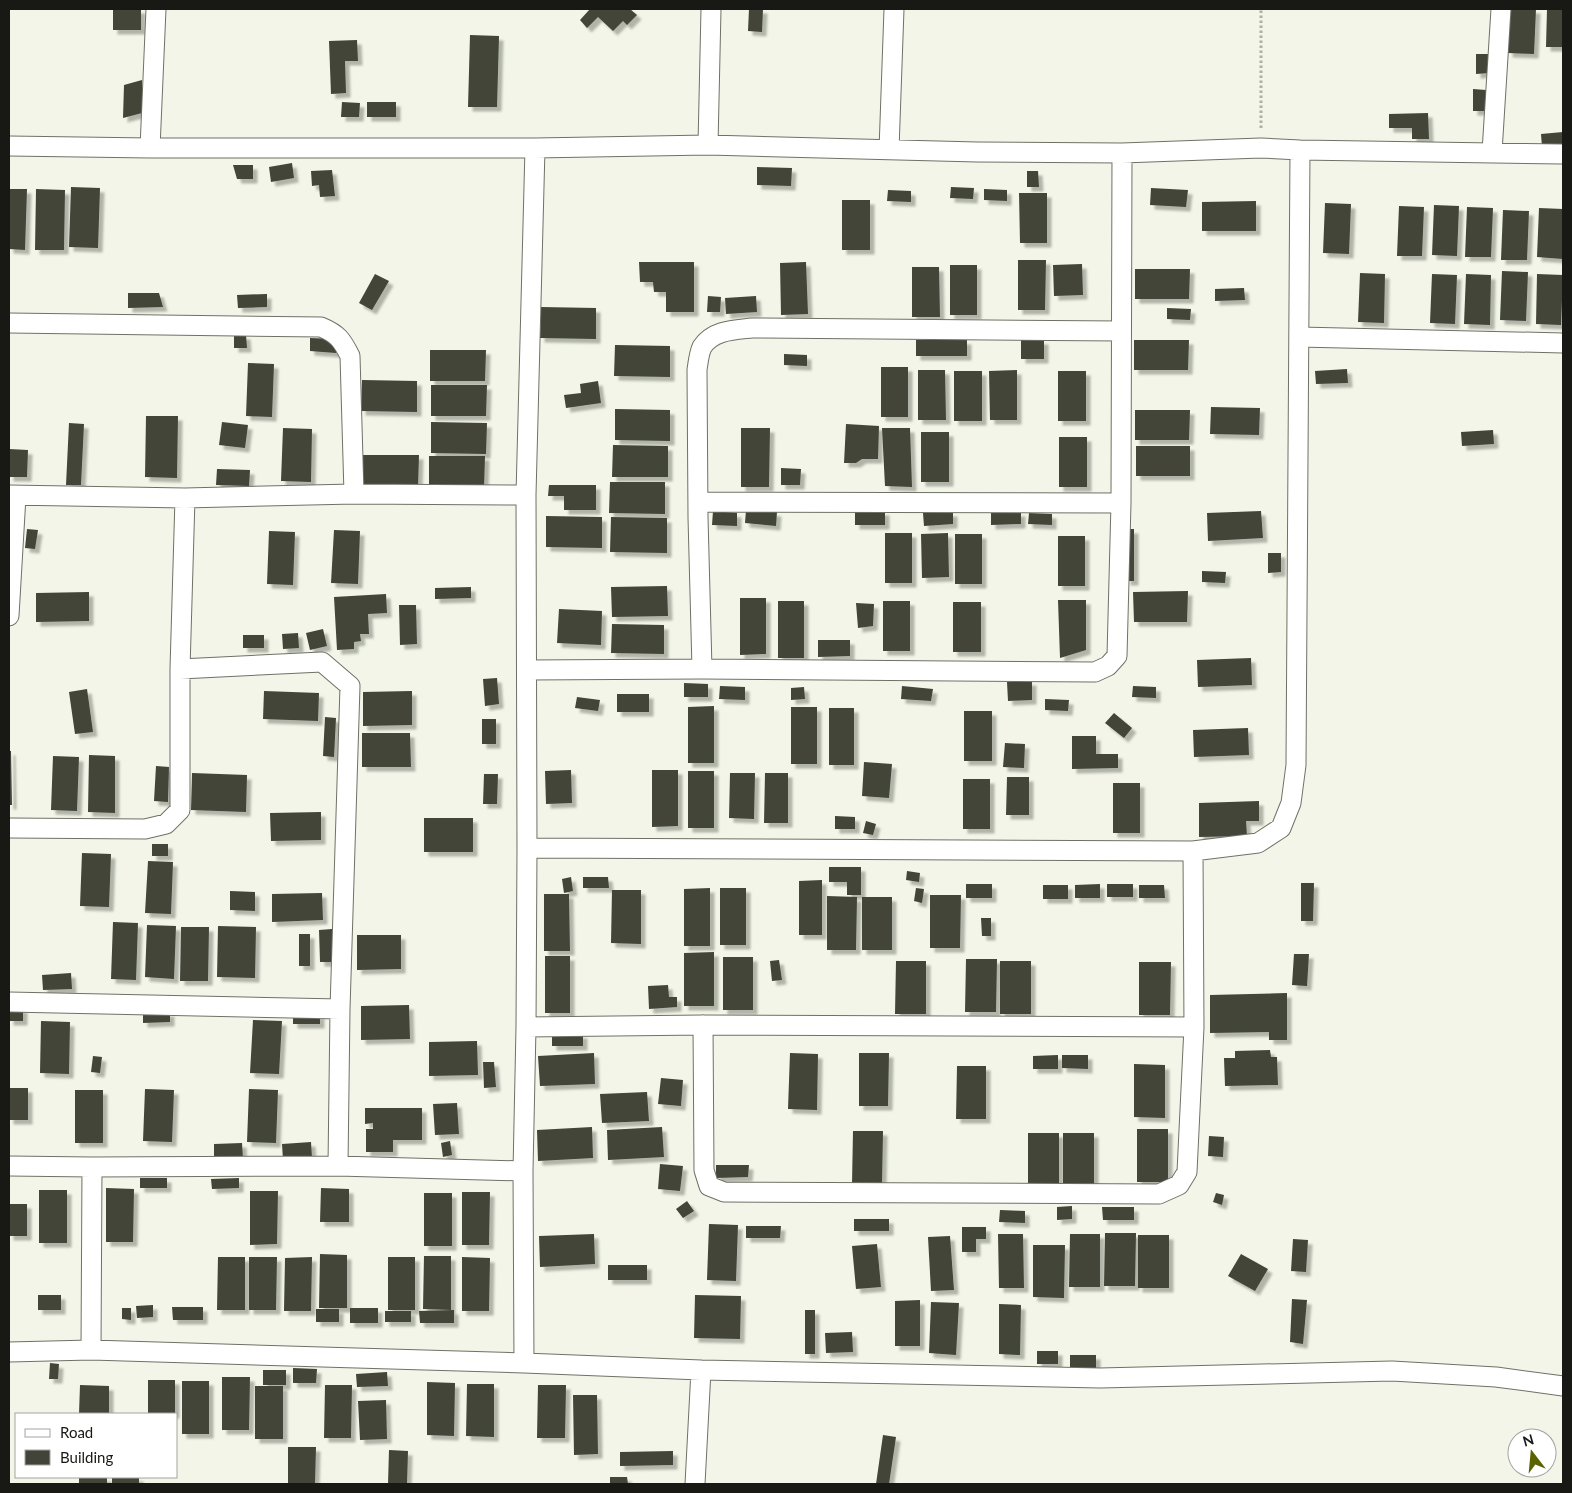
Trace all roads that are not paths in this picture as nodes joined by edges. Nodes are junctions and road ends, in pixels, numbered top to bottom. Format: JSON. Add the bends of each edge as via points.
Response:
{"nodes":[{"id":1,"x":156,"y":9,"type":"edge"},
{"id":2,"x":711,"y":9,"type":"edge"},
{"id":3,"x":894,"y":9,"type":"edge"},
{"id":4,"x":1501,"y":9,"type":"edge"},
{"id":5,"x":708,"y":144,"type":"junction"},
{"id":6,"x":9,"y":146,"type":"edge"},
{"id":7,"x":150,"y":148,"type":"junction"},
{"id":8,"x":535,"y":148,"type":"junction"},
{"id":9,"x":889,"y":150,"type":"junction"},
{"id":10,"x":1300,"y":150,"type":"junction"},
{"id":11,"x":1492,"y":152,"type":"junction"},
{"id":12,"x":1122,"y":153,"type":"junction"},
{"id":13,"x":1563,"y":154,"type":"edge"},
{"id":14,"x":9,"y":323,"type":"edge"},
{"id":15,"x":1121,"y":331,"type":"junction"},
{"id":16,"x":1299,"y":338,"type":"junction"},
{"id":17,"x":1563,"y":343,"type":"edge"},
{"id":18,"x":354,"y":494,"type":"junction"},
{"id":19,"x":12,"y":495,"type":"edge"},
{"id":20,"x":526,"y":495,"type":"junction"},
{"id":21,"x":185,"y":498,"type":"junction"},
{"id":22,"x":699,"y":502,"type":"junction"},
{"id":23,"x":1121,"y":503,"type":"junction"},
{"id":24,"x":9,"y":616,"type":"edge"},
{"id":25,"x":180,"y":669,"type":"junction"},
{"id":26,"x":702,"y":669,"type":"junction"},
{"id":27,"x":527,"y":670,"type":"junction"},
{"id":28,"x":9,"y":828,"type":"edge"},
{"id":29,"x":527,"y":848,"type":"junction"},
{"id":30,"x":1194,"y":851,"type":"junction"},
{"id":31,"x":9,"y":1002,"type":"edge"},
{"id":32,"x":340,"y":1009,"type":"junction"},
{"id":33,"x":703,"y":1025,"type":"junction"},
{"id":34,"x":526,"y":1026,"type":"junction"},
{"id":35,"x":1194,"y":1027,"type":"junction"},
{"id":36,"x":9,"y":1166,"type":"edge"},
{"id":37,"x":338,"y":1166,"type":"junction"},
{"id":38,"x":92,"y":1167,"type":"junction"},
{"id":39,"x":523,"y":1171,"type":"junction"},
{"id":40,"x":91,"y":1350,"type":"junction"},
{"id":41,"x":9,"y":1352,"type":"edge"},
{"id":42,"x":524,"y":1363,"type":"junction"},
{"id":43,"x":701,"y":1370,"type":"junction"},
{"id":44,"x":1563,"y":1386,"type":"edge"},
{"id":45,"x":695,"y":1484,"type":"edge"}],
"edges":[{"from":1,"to":7,"type":"street"},
{"from":2,"to":5,"type":"street"},
{"from":3,"to":9,"type":"street"},
{"from":4,"to":11,"type":"street"},
{"from":5,"to":8,"type":"street"},
{"from":5,"to":9,"type":"street"},
{"from":6,"to":7,"type":"street"},
{"from":7,"to":8,"type":"street"},
{"from":8,"to":20,"type":"street"},
{"from":9,"to":12,"type":"street"},
{"from":10,"to":11,"type":"street"},
{"from":10,"to":12,"type":"street","via":[[1261,148]]},
{"from":10,"to":16,"type":"street"},
{"from":11,"to":13,"type":"street"},
{"from":12,"to":15,"type":"street"},
{"from":14,"to":18,"type":"street","via":[[321,327],[334,332],[350,356]]},
{"from":15,"to":22,"type":"street","via":[[752,328],[714,335],[702,347],[697,370]]},
{"from":15,"to":23,"type":"street"},
{"from":16,"to":17,"type":"street"},
{"from":16,"to":30,"type":"street","via":[[1296,765],[1291,803],[1281,828],[1258,843]]},
{"from":18,"to":20,"type":"street"},
{"from":18,"to":21,"type":"street"},
{"from":19,"to":21,"type":"street"},
{"from":19,"to":24,"type":"street"},
{"from":20,"to":27,"type":"street"},
{"from":21,"to":25,"type":"street"},
{"from":22,"to":23,"type":"street"},
{"from":22,"to":26,"type":"street"},
{"from":23,"to":26,"type":"street","via":[[1116,656],[1108,666],[1095,672]]},
{"from":25,"to":28,"type":"street","via":[[180,810],[166,824],[145,828]]},
{"from":25,"to":32,"type":"street","via":[[322,662],[350,686]]},
{"from":26,"to":27,"type":"street"},
{"from":27,"to":29,"type":"street"},
{"from":29,"to":30,"type":"street"},
{"from":29,"to":34,"type":"street"},
{"from":30,"to":35,"type":"street"},
{"from":31,"to":32,"type":"street"},
{"from":32,"to":37,"type":"street"},
{"from":33,"to":34,"type":"street"},
{"from":33,"to":35,"type":"street"},
{"from":33,"to":35,"type":"street","via":[[704,1170],[709,1186],[724,1192],[1140,1194],[1159,1194],[1179,1185],[1187,1172]]},
{"from":34,"to":39,"type":"street"},
{"from":36,"to":38,"type":"street"},
{"from":37,"to":38,"type":"street"},
{"from":37,"to":39,"type":"street"},
{"from":38,"to":40,"type":"street"},
{"from":39,"to":42,"type":"street"},
{"from":40,"to":41,"type":"street"},
{"from":40,"to":42,"type":"street"},
{"from":42,"to":43,"type":"street"},
{"from":43,"to":44,"type":"street","via":[[1100,1378],[1392,1371],[1496,1377]]},
{"from":43,"to":45,"type":"street"}]}
